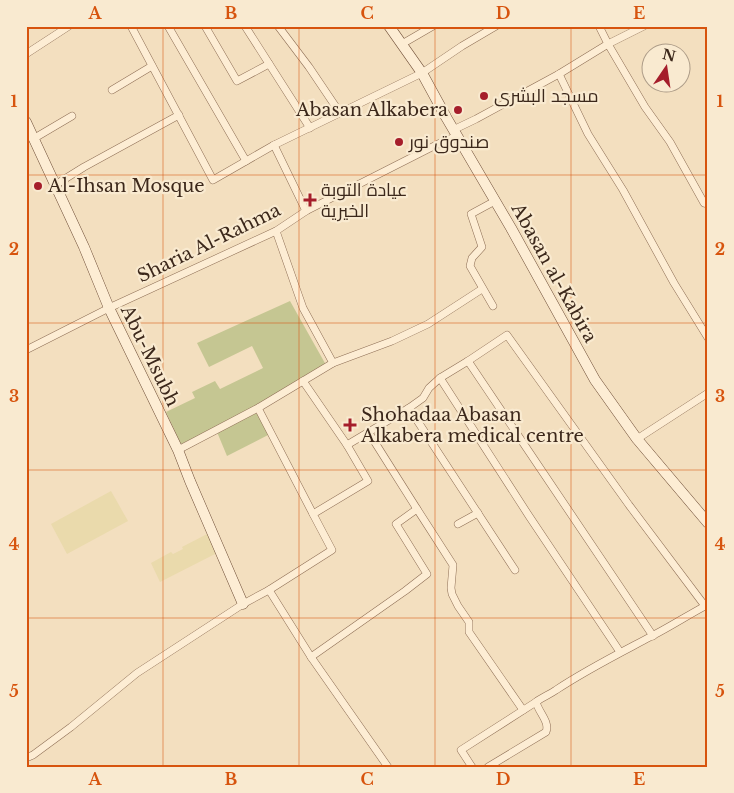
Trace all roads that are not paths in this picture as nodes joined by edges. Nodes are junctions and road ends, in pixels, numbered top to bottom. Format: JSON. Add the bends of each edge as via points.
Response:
{"nodes":[{"id":1,"x":69,"y":26,"type":"edge"},
{"id":2,"x":131,"y":26,"type":"edge"},
{"id":3,"x":168,"y":26,"type":"edge"},
{"id":4,"x":204,"y":26,"type":"edge"},
{"id":5,"x":245,"y":26,"type":"edge"},
{"id":6,"x":278,"y":26,"type":"edge"},
{"id":7,"x":389,"y":26,"type":"edge"},
{"id":8,"x":432,"y":26,"type":"edge"},
{"id":9,"x":496,"y":26,"type":"edge"},
{"id":10,"x":598,"y":26,"type":"edge"},
{"id":11,"x":644,"y":26,"type":"edge"},
{"id":12,"x":402,"y":44,"type":"junction"},
{"id":13,"x":608,"y":44,"type":"junction"},
{"id":14,"x":26,"y":54,"type":"edge"},
{"id":15,"x":269,"y":64,"type":"junction"},
{"id":16,"x":152,"y":66,"type":"junction"},
{"id":17,"x":422,"y":73,"type":"junction"},
{"id":18,"x":559,"y":74,"type":"junction"},
{"id":19,"x":112,"y":90,"type":"dead end"},
{"id":20,"x":340,"y":113,"type":"junction"},
{"id":21,"x":180,"y":115,"type":"junction"},
{"id":22,"x":72,"y":116,"type":"dead end"},
{"id":23,"x":26,"y":122,"type":"edge"},
{"id":24,"x":310,"y":128,"type":"junction"},
{"id":25,"x":455,"y":133,"type":"junction"},
{"id":26,"x":33,"y":139,"type":"junction"},
{"id":27,"x":274,"y":146,"type":"junction"},
{"id":28,"x":246,"y":161,"type":"junction"},
{"id":29,"x":55,"y":184,"type":"junction"},
{"id":30,"x":495,"y":201,"type":"junction"},
{"id":31,"x":708,"y":204,"type":"edge"},
{"id":32,"x":306,"y":211,"type":"junction"},
{"id":33,"x":276,"y":231,"type":"junction"},
{"id":34,"x":482,"y":289,"type":"junction"},
{"id":35,"x":493,"y":306,"type":"dead end"},
{"id":36,"x":109,"y":308,"type":"junction"},
{"id":37,"x":708,"y":338,"type":"edge"},
{"id":38,"x":26,"y":350,"type":"edge"},
{"id":39,"x":468,"y":361,"type":"junction"},
{"id":40,"x":333,"y":363,"type":"junction"},
{"id":41,"x":440,"y":378,"type":"junction"},
{"id":42,"x":303,"y":381,"type":"junction"},
{"id":43,"x":708,"y":393,"type":"edge"},
{"id":44,"x":258,"y":408,"type":"junction"},
{"id":45,"x":409,"y":408,"type":"junction"},
{"id":46,"x":369,"y":433,"type":"junction"},
{"id":47,"x":637,"y":439,"type":"junction"},
{"id":48,"x":347,"y":445,"type":"junction"},
{"id":49,"x":178,"y":450,"type":"junction"},
{"id":50,"x":417,"y":509,"type":"junction"},
{"id":51,"x":478,"y":513,"type":"junction"},
{"id":52,"x":313,"y":514,"type":"junction"},
{"id":53,"x":708,"y":523,"type":"edge"},
{"id":54,"x":458,"y":524,"type":"dead end"},
{"id":55,"x":515,"y":570,"type":"dead end"},
{"id":56,"x":269,"y":590,"type":"junction"},
{"id":57,"x":243,"y":604,"type":"junction"},
{"id":58,"x":706,"y":605,"type":"edge"},
{"id":59,"x":653,"y":636,"type":"junction"},
{"id":60,"x":620,"y":652,"type":"junction"},
{"id":61,"x":311,"y":657,"type":"junction"},
{"id":62,"x":536,"y":702,"type":"junction"},
{"id":63,"x":523,"y":710,"type":"junction"},
{"id":64,"x":26,"y":758,"type":"edge"},
{"id":65,"x":388,"y":767,"type":"edge"},
{"id":66,"x":472,"y":767,"type":"edge"},
{"id":67,"x":488,"y":767,"type":"edge"}],
"edges":[{"from":1,"to":14,"type":"street"},
{"from":2,"to":16,"type":"street"},
{"from":3,"to":28,"type":"street"},
{"from":4,"to":15,"type":"street","via":[[237,82]]},
{"from":5,"to":15,"type":"street"},
{"from":6,"to":20,"type":"street"},
{"from":7,"to":12,"type":"main road","name":"Abasan al-Kabira"},
{"from":8,"to":12,"type":"street"},
{"from":9,"to":17,"type":"street"},
{"from":10,"to":13,"type":"street"},
{"from":11,"to":13,"type":"street","name":"Sharia Al-Rahma"},
{"from":12,"to":17,"type":"main road","name":"Abasan al-Kabira"},
{"from":13,"to":18,"type":"street","name":"Sharia Al-Rahma"},
{"from":13,"to":31,"type":"street","via":[[704,203]]},
{"from":15,"to":24,"type":"street"},
{"from":16,"to":19,"type":"street"},
{"from":16,"to":21,"type":"street"},
{"from":17,"to":20,"type":"street"},
{"from":17,"to":25,"type":"main road","name":"Abasan al-Kabira"},
{"from":18,"to":25,"type":"street","name":"Sharia Al-Rahma"},
{"from":18,"to":37,"type":"street","via":[[588,134]]},
{"from":20,"to":24,"type":"street"},
{"from":21,"to":28,"type":"street","via":[[213,180]]},
{"from":21,"to":29,"type":"street"},
{"from":22,"to":26,"type":"street"},
{"from":23,"to":26,"type":"main road","name":"Abu-Msubh"},
{"from":24,"to":27,"type":"street"},
{"from":25,"to":30,"type":"main road","name":"Abasan al-Kabira"},
{"from":25,"to":32,"type":"street","name":"Sharia Al-Rahma"},
{"from":26,"to":29,"type":"main road","name":"Abu-Msubh"},
{"from":27,"to":28,"type":"street"},
{"from":27,"to":32,"type":"street"},
{"from":29,"to":36,"type":"main road","name":"Abu-Msubh"},
{"from":30,"to":34,"type":"street","via":[[471,214],[482,247],[472,258],[470,266]]},
{"from":30,"to":47,"type":"main road","name":"Abasan al-Kabira","via":[[595,380]]},
{"from":32,"to":33,"type":"street","name":"Sharia Al-Rahma"},
{"from":33,"to":36,"type":"street","name":"Sharia Al-Rahma"},
{"from":33,"to":40,"type":"street","via":[[303,308]]},
{"from":34,"to":35,"type":"street"},
{"from":34,"to":40,"type":"street","via":[[428,324]]},
{"from":36,"to":38,"type":"street","name":"Sharia Al-Rahma"},
{"from":36,"to":49,"type":"main road","name":"Abu-Msubh"},
{"from":39,"to":41,"type":"street"},
{"from":39,"to":58,"type":"street","via":[[507,335],[623,497]]},
{"from":39,"to":59,"type":"street"},
{"from":40,"to":42,"type":"street"},
{"from":41,"to":45,"type":"street","via":[[423,398]]},
{"from":41,"to":60,"type":"street"},
{"from":42,"to":44,"type":"street"},
{"from":42,"to":48,"type":"street"},
{"from":43,"to":47,"type":"street"},
{"from":44,"to":49,"type":"street"},
{"from":44,"to":52,"type":"street"},
{"from":45,"to":46,"type":"street"},
{"from":45,"to":51,"type":"street"},
{"from":46,"to":48,"type":"street"},
{"from":46,"to":50,"type":"street"},
{"from":47,"to":53,"type":"main road","name":"Abasan al-Kabira"},
{"from":48,"to":52,"type":"street","via":[[368,481]]},
{"from":49,"to":57,"type":"main road","name":"Abu-Msubh"},
{"from":50,"to":61,"type":"street","via":[[396,524],[427,574]]},
{"from":50,"to":63,"type":"street","via":[[453,565],[452,594],[469,622],[469,632]]},
{"from":51,"to":54,"type":"street"},
{"from":51,"to":55,"type":"street"},
{"from":52,"to":56,"type":"street","via":[[332,550]]},
{"from":56,"to":57,"type":"street"},
{"from":56,"to":61,"type":"street"},
{"from":57,"to":64,"type":"street","via":[[137,673],[71,727]]},
{"from":58,"to":59,"type":"street"},
{"from":59,"to":60,"type":"street"},
{"from":60,"to":62,"type":"street"},
{"from":61,"to":65,"type":"street"},
{"from":62,"to":63,"type":"street"},
{"from":62,"to":67,"type":"street","via":[[548,728],[546,732]]},
{"from":63,"to":66,"type":"street","via":[[461,750]]}]}
